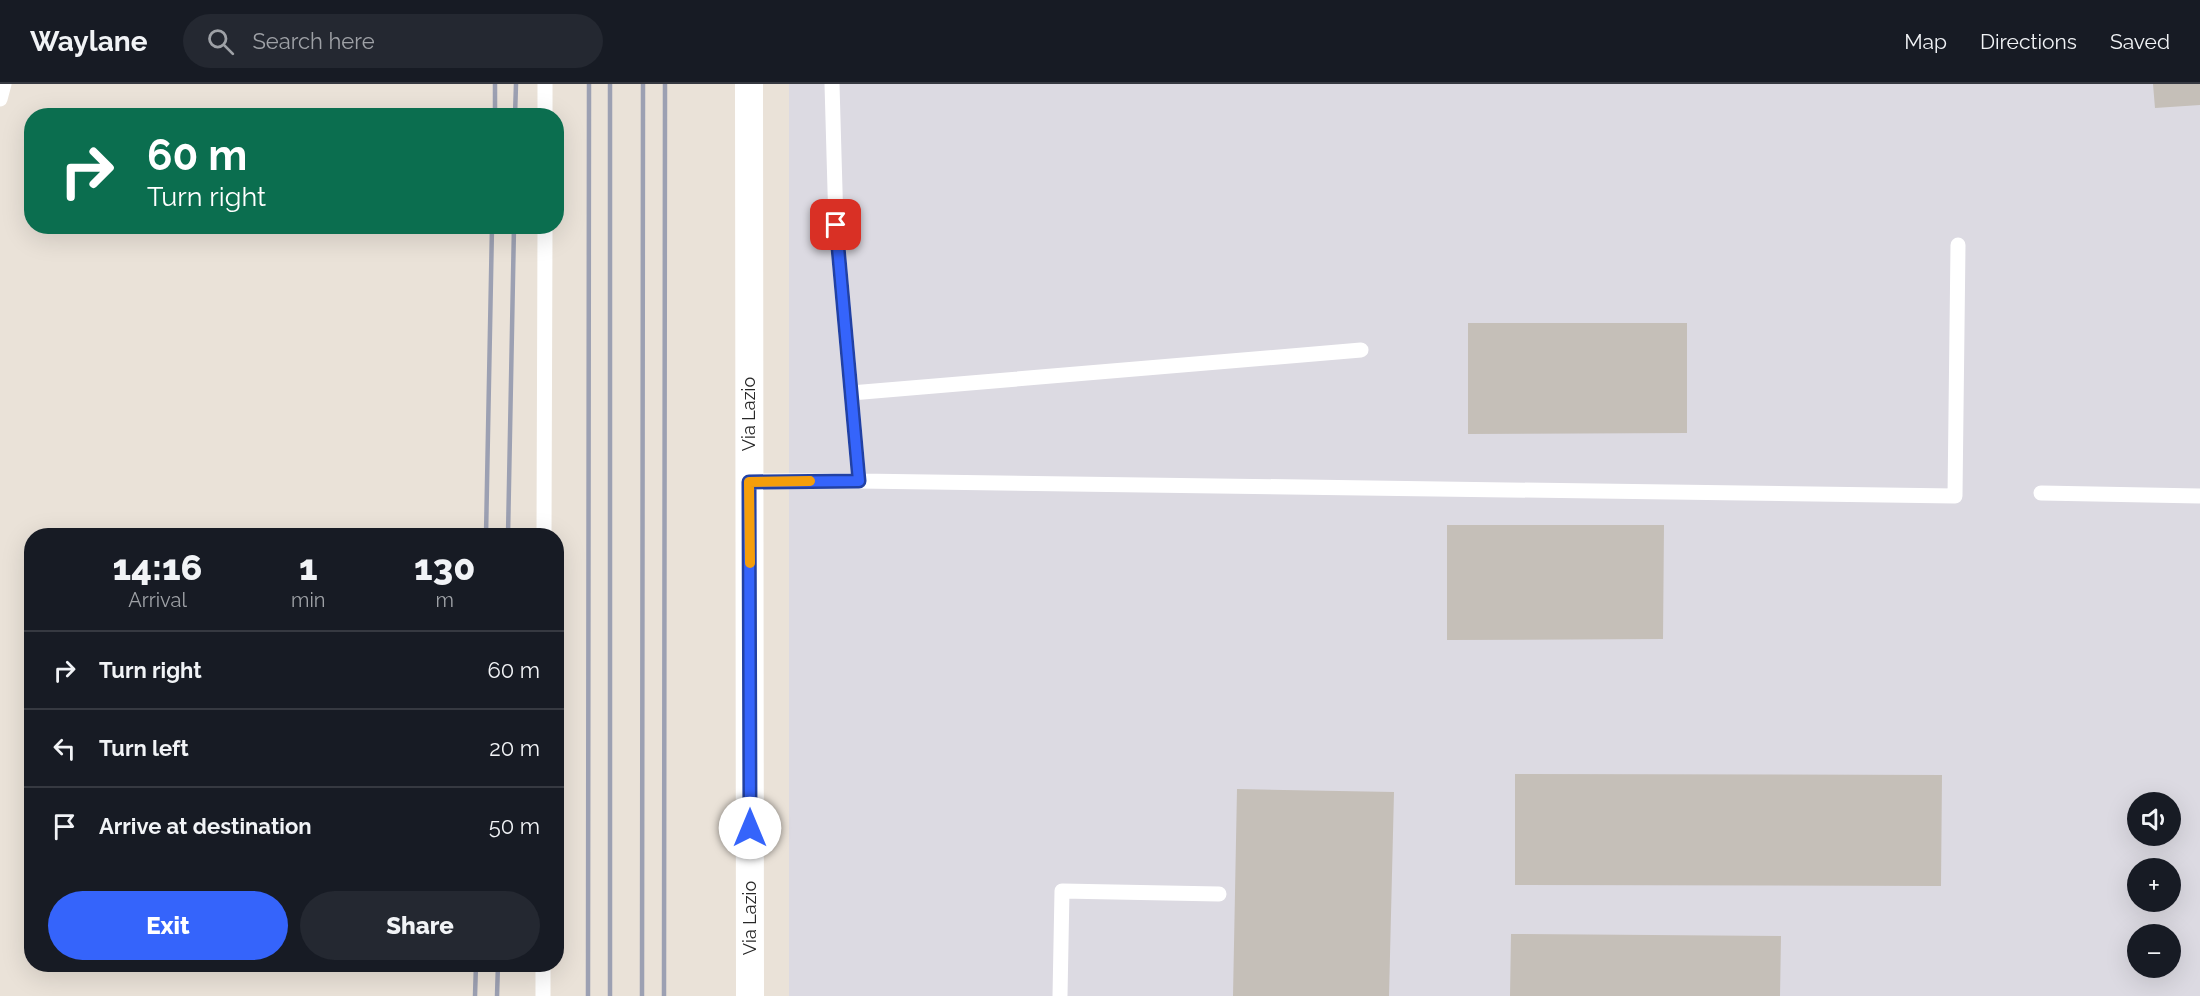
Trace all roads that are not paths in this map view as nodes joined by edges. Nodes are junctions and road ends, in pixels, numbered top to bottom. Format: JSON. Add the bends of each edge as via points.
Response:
{"nodes":[{"id":1,"x":4,"y":84,"type":"edge"},
{"id":2,"x":545,"y":84,"type":"edge"},
{"id":3,"x":749,"y":84,"type":"edge"},
{"id":4,"x":832,"y":84,"type":"edge"},
{"id":5,"x":0,"y":99,"type":"edge"},
{"id":6,"x":545,"y":108,"type":"edge"},
{"id":7,"x":545,"y":234,"type":"edge"},
{"id":8,"x":1958,"y":245,"type":"dead end"},
{"id":9,"x":1361,"y":350,"type":"dead end"},
{"id":10,"x":852,"y":393,"type":"junction"},
{"id":11,"x":859,"y":481,"type":"junction"},
{"id":12,"x":749,"y":482,"type":"junction"},
{"id":13,"x":2041,"y":493,"type":"dead end"},
{"id":14,"x":2200,"y":496,"type":"edge"},
{"id":15,"x":544,"y":528,"type":"edge"},
{"id":16,"x":1219,"y":894,"type":"dead end"},
{"id":17,"x":543,"y":972,"type":"edge"},
{"id":18,"x":543,"y":996,"type":"edge"},
{"id":19,"x":750,"y":996,"type":"edge"},
{"id":20,"x":1060,"y":996,"type":"edge"}],
"edges":[{"from":1,"to":5,"type":"lane"},
{"from":2,"to":6,"type":"lane"},
{"from":3,"to":12,"type":"street","name":"Via Lazio"},
{"from":4,"to":10,"type":"lane","via":[[836,225]]},
{"from":7,"to":15,"type":"lane"},
{"from":8,"to":11,"type":"lane","via":[[1955,496]]},
{"from":9,"to":10,"type":"lane"},
{"from":10,"to":11,"type":"lane"},
{"from":11,"to":12,"type":"lane"},
{"from":12,"to":19,"type":"street","name":"Via Lazio"},
{"from":13,"to":14,"type":"lane"},
{"from":16,"to":20,"type":"lane","via":[[1062,891]]},
{"from":17,"to":18,"type":"lane"}]}
